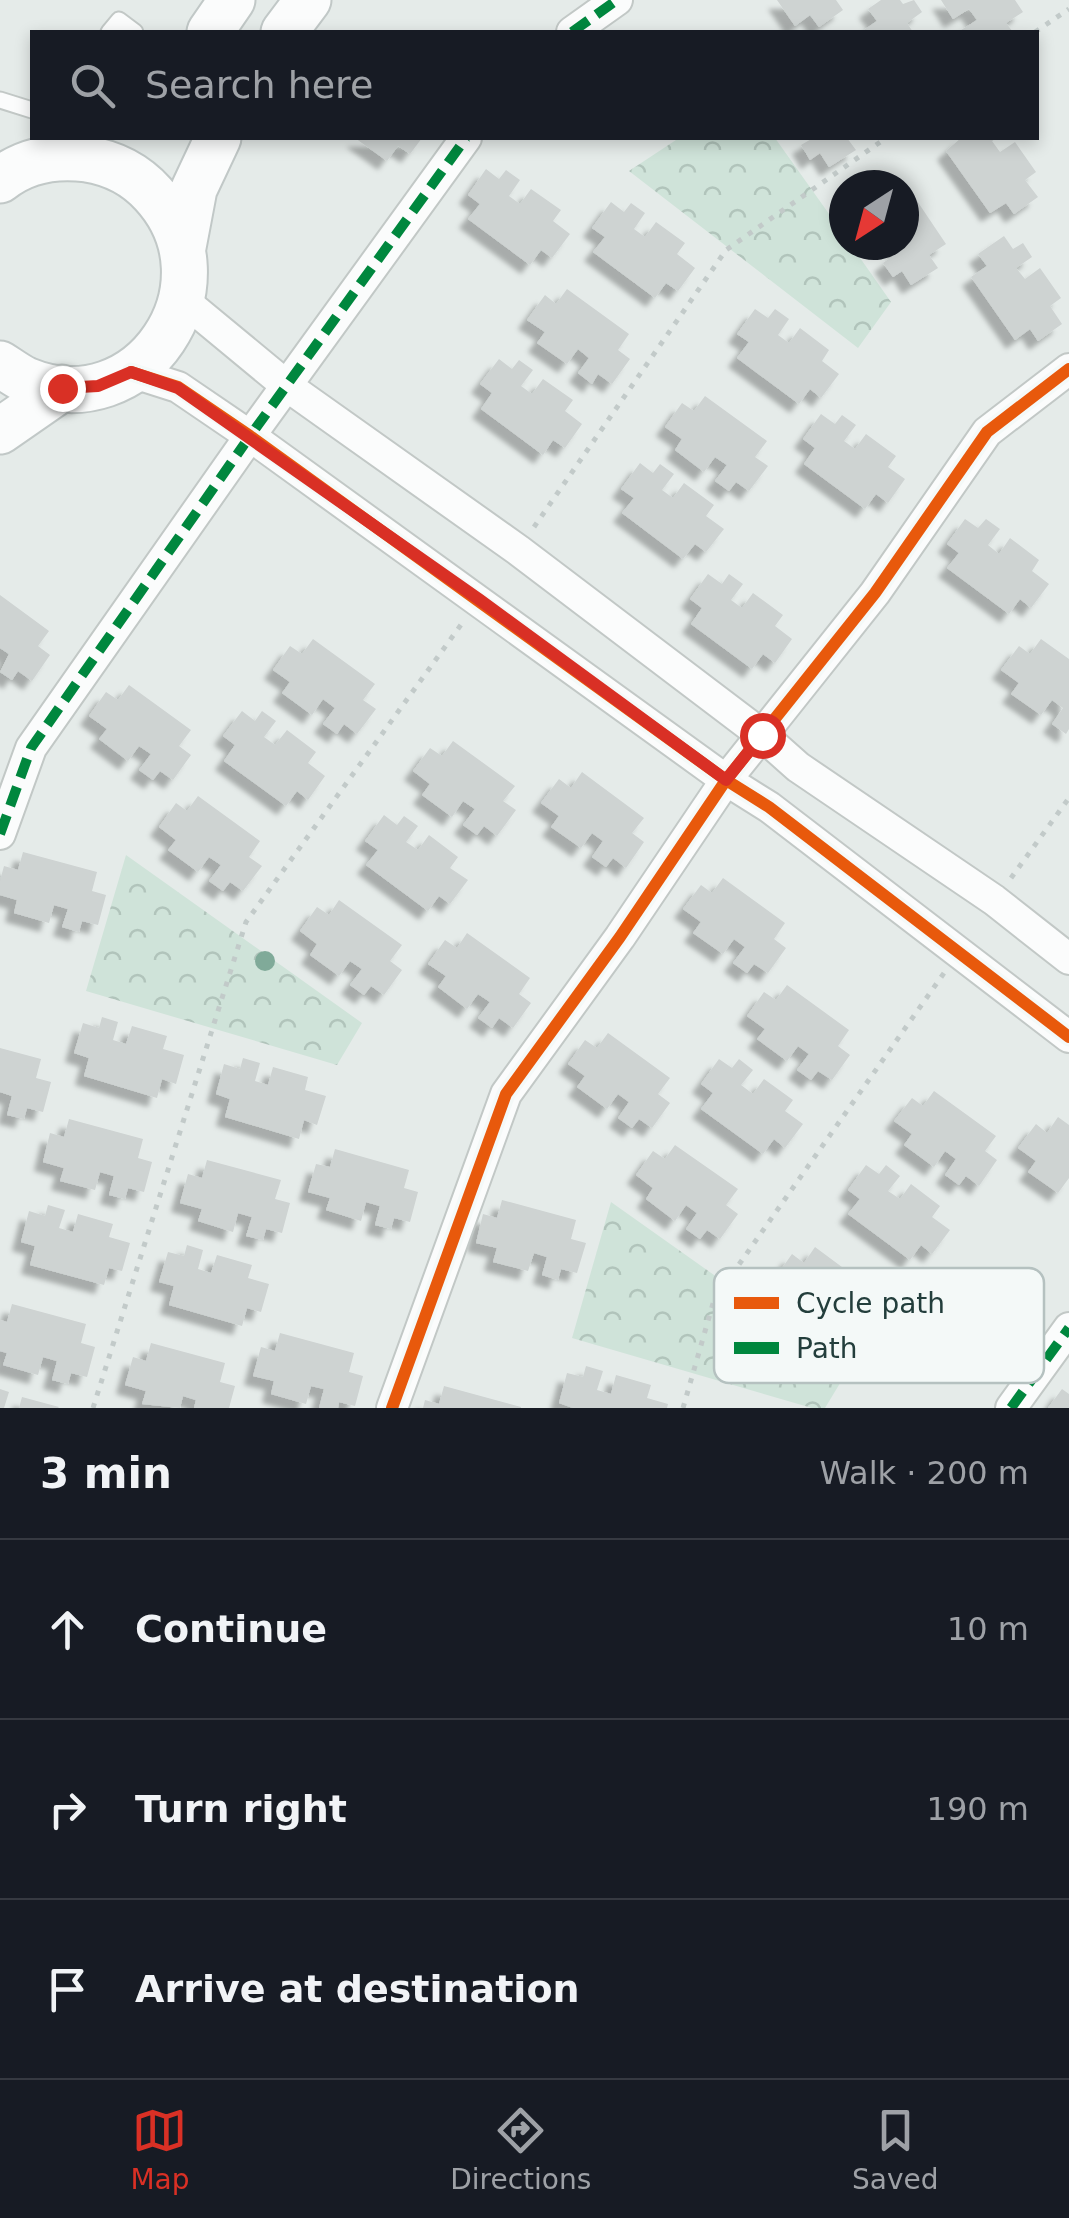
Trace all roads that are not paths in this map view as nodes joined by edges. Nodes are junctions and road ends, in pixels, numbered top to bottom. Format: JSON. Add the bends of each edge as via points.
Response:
{"nodes":[{"id":1,"x":232,"y":0,"type":"edge"},
{"id":2,"x":308,"y":0,"type":"edge"},
{"id":3,"x":617,"y":0,"type":"edge"},
{"id":4,"x":112,"y":30,"type":"edge"},
{"id":5,"x":132,"y":30,"type":"edge"},
{"id":6,"x":211,"y":30,"type":"edge"},
{"id":7,"x":286,"y":30,"type":"edge"},
{"id":8,"x":575,"y":30,"type":"edge"},
{"id":9,"x":0,"y":100,"type":"edge"},
{"id":10,"x":30,"y":109,"type":"edge"},
{"id":11,"x":217,"y":140,"type":"edge"},
{"id":12,"x":465,"y":140,"type":"edge"},
{"id":13,"x":83,"y":147,"type":"edge"},
{"id":14,"x":3,"y":174,"type":"edge"},
{"id":15,"x":184,"y":247,"type":"junction"},
{"id":16,"x":183,"y":300,"type":"junction"},
{"id":17,"x":0,"y":364,"type":"edge"},
{"id":18,"x":1069,"y":369,"type":"edge"},
{"id":19,"x":131,"y":372,"type":"junction"},
{"id":20,"x":287,"y":386,"type":"junction"},
{"id":21,"x":62,"y":388,"type":"junction"},
{"id":22,"x":0,"y":431,"type":"edge"},
{"id":23,"x":250,"y":436,"type":"junction"},
{"id":24,"x":762,"y":735,"type":"junction"},
{"id":25,"x":726,"y":780,"type":"junction"},
{"id":26,"x":0,"y":834,"type":"edge"},
{"id":27,"x":1069,"y":960,"type":"edge"},
{"id":28,"x":1069,"y":1037,"type":"edge"},
{"id":29,"x":1069,"y":1328,"type":"edge"},
{"id":30,"x":1044,"y":1362,"type":"edge"},
{"id":31,"x":1028,"y":1383,"type":"edge"},
{"id":32,"x":392,"y":1408,"type":"edge"},
{"id":33,"x":1010,"y":1408,"type":"edge"}],
"edges":[{"from":1,"to":6,"type":"street"},
{"from":2,"to":7,"type":"street"},
{"from":3,"to":8,"type":"street"},
{"from":4,"to":5,"type":"lane","via":[[119,20]]},
{"from":9,"to":10,"type":"lane"},
{"from":11,"to":15,"type":"street","via":[[194,188]]},
{"from":12,"to":20,"type":"street"},
{"from":13,"to":14,"type":"street"},
{"from":13,"to":15,"type":"street","via":[[141,181],[168,210]]},
{"from":15,"to":16,"type":"street"},
{"from":16,"to":19,"type":"street","via":[[164,340]]},
{"from":16,"to":20,"type":"street"},
{"from":17,"to":21,"type":"street","via":[[27,381]]},
{"from":18,"to":24,"type":"street","via":[[987,432],[874,593]]},
{"from":19,"to":21,"type":"street","via":[[98,386]]},
{"from":19,"to":23,"type":"street","via":[[178,388]]},
{"from":20,"to":23,"type":"street"},
{"from":20,"to":24,"type":"street"},
{"from":21,"to":22,"type":"street"},
{"from":23,"to":25,"type":"street"},
{"from":23,"to":26,"type":"street","via":[[31,748]]},
{"from":24,"to":25,"type":"street"},
{"from":24,"to":27,"type":"street"},
{"from":25,"to":28,"type":"street"},
{"from":25,"to":32,"type":"street","via":[[506,1094]]},
{"from":29,"to":30,"type":"street"},
{"from":31,"to":33,"type":"street"}]}
